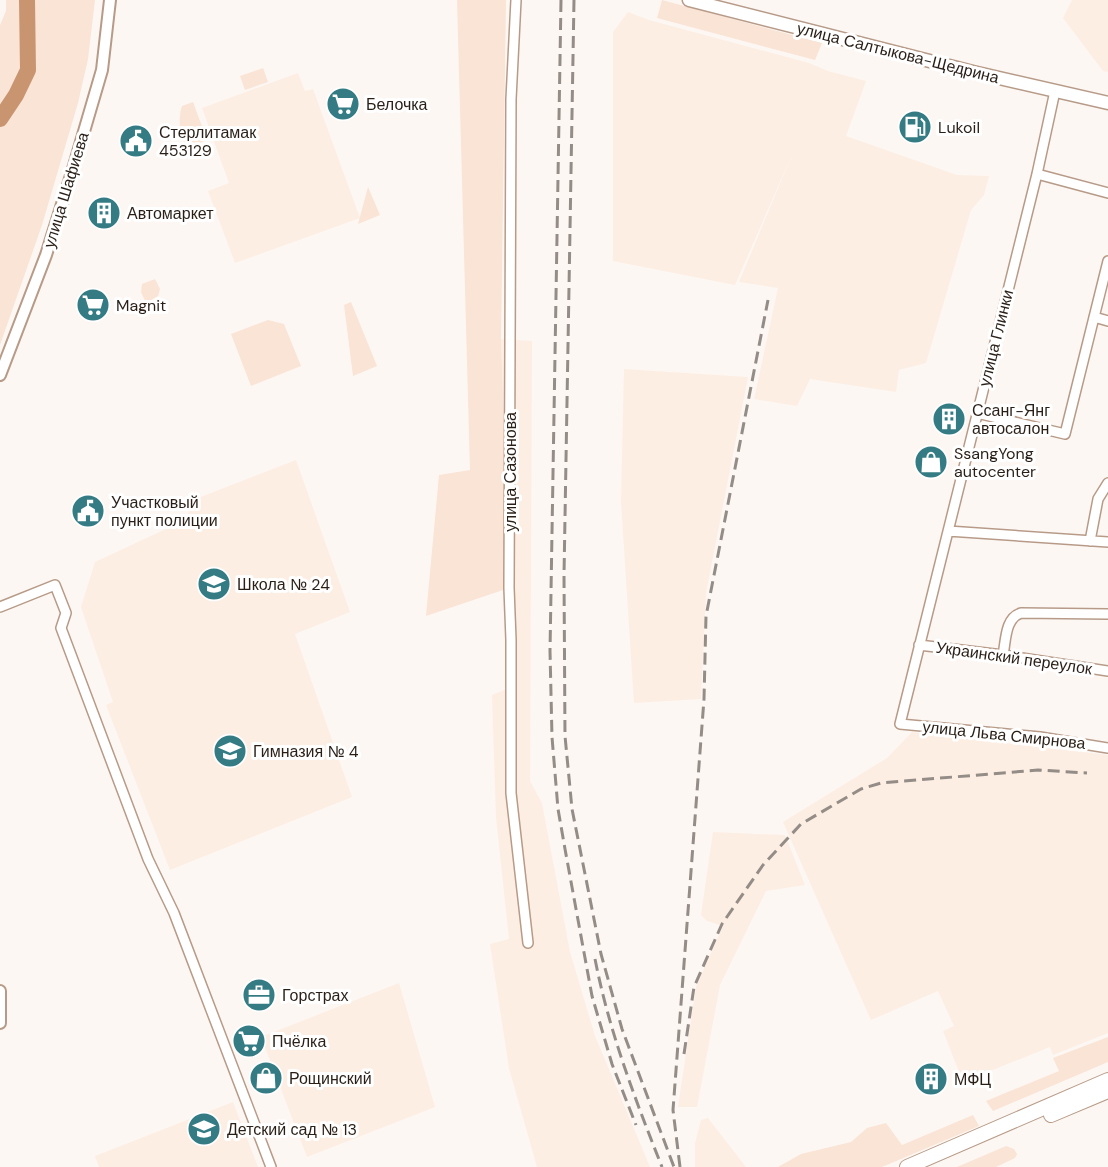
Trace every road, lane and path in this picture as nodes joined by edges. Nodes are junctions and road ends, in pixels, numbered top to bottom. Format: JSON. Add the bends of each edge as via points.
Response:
{"nodes":[{"id":1,"x":110,"y":0,"type":"edge"},
{"id":2,"x":516,"y":0,"type":"edge"},
{"id":3,"x":689,"y":0,"type":"edge"},
{"id":4,"x":1055,"y":92,"type":"junction"},
{"id":5,"x":1108,"y":103,"type":"edge"},
{"id":6,"x":1037,"y":174,"type":"junction"},
{"id":7,"x":1108,"y":192,"type":"edge"},
{"id":8,"x":1108,"y":261,"type":"edge"},
{"id":9,"x":1094,"y":317,"type":"junction"},
{"id":10,"x":1108,"y":321,"type":"edge"},
{"id":11,"x":0,"y":375,"type":"edge"},
{"id":12,"x":977,"y":413,"type":"junction"},
{"id":13,"x":1108,"y":483,"type":"edge"},
{"id":14,"x":948,"y":531,"type":"junction"},
{"id":15,"x":1090,"y":542,"type":"junction"},
{"id":16,"x":1108,"y":542,"type":"edge"},
{"id":17,"x":0,"y":606,"type":"edge"},
{"id":18,"x":1108,"y":614,"type":"edge"},
{"id":19,"x":919,"y":645,"type":"junction"},
{"id":20,"x":1003,"y":655,"type":"junction"},
{"id":21,"x":1108,"y":671,"type":"edge"},
{"id":22,"x":900,"y":724,"type":"joint"},
{"id":23,"x":1108,"y":748,"type":"edge"},
{"id":24,"x":528,"y":943,"type":"dead end"},
{"id":25,"x":0,"y":991,"type":"edge"},
{"id":26,"x":0,"y":1023,"type":"edge"},
{"id":27,"x":1108,"y":1080,"type":"edge"},
{"id":28,"x":1108,"y":1091,"type":"edge"},
{"id":29,"x":271,"y":1167,"type":"edge"},
{"id":30,"x":907,"y":1167,"type":"edge"},
{"id":31,"x":930,"y":1167,"type":"edge"}],
"edges":[{"from":1,"to":11,"type":"street","name":"улица Шафиева","via":[[102,70],[73,169],[46,255]]},
{"from":2,"to":24,"type":"street","name":"улица Сазонова","via":[[511,111],[511,793]]},
{"from":3,"to":4,"type":"main road","name":"улица Салтыкова-Щедрина"},
{"from":4,"to":5,"type":"main road","name":"улица Салтыкова-Щедрина"},
{"from":4,"to":6,"type":"street","name":"улица Глинки"},
{"from":6,"to":7,"type":"street"},
{"from":6,"to":12,"type":"street","name":"улица Глинки"},
{"from":8,"to":9,"type":"street"},
{"from":9,"to":10,"type":"street"},
{"from":9,"to":12,"type":"street","via":[[1065,434]]},
{"from":12,"to":14,"type":"street","name":"улица Глинки"},
{"from":13,"to":15,"type":"street","via":[[1098,499]]},
{"from":14,"to":15,"type":"street"},
{"from":14,"to":19,"type":"street","name":"улица Глинки"},
{"from":15,"to":16,"type":"street"},
{"from":17,"to":29,"type":"street","via":[[55,585],[66,613],[61,628]]},
{"from":18,"to":20,"type":"street","via":[[1015,615]]},
{"from":19,"to":20,"type":"street","name":"Украинский переулок"},
{"from":19,"to":22,"type":"street","name":"улица Глинки"},
{"from":20,"to":21,"type":"street","name":"Украинский переулок"},
{"from":22,"to":23,"type":"street","name":"улица Льва Смирнова","via":[[1040,737]]},
{"from":25,"to":26,"type":"street"},
{"from":27,"to":30,"type":"main road"},
{"from":28,"to":31,"type":"main road"}]}
